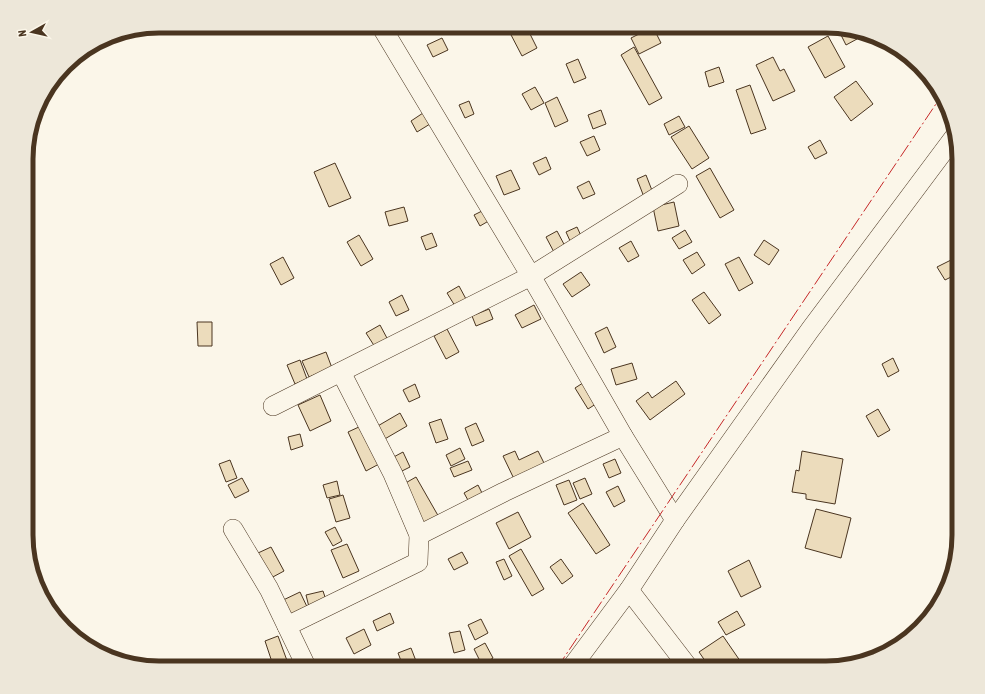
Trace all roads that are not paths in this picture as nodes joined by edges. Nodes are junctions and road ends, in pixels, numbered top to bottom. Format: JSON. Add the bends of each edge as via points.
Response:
{"nodes":[{"id":1,"x":385,"y":33,"type":"edge"},
{"id":2,"x":951,"y":141,"type":"edge"},
{"id":3,"x":678,"y":184,"type":"dead end"},
{"id":4,"x":531,"y":276,"type":"junction"},
{"id":5,"x":341,"y":372,"type":"junction"},
{"id":6,"x":273,"y":406,"type":"dead end"},
{"id":7,"x":623,"y":436,"type":"junction"},
{"id":8,"x":675,"y":520,"type":"junction"},
{"id":9,"x":233,"y":529,"type":"dead end"},
{"id":10,"x":419,"y":535,"type":"junction"},
{"id":11,"x":629,"y":590,"type":"junction"},
{"id":12,"x":287,"y":626,"type":"junction"},
{"id":13,"x":304,"y":661,"type":"edge"},
{"id":14,"x":576,"y":661,"type":"edge"},
{"id":15,"x":684,"y":661,"type":"edge"}],
"edges":[{"from":1,"to":4,"type":"street"},
{"from":2,"to":8,"type":"street","via":[[810,330]]},
{"from":3,"to":4,"type":"street"},
{"from":4,"to":5,"type":"street"},
{"from":4,"to":7,"type":"street"},
{"from":5,"to":6,"type":"street"},
{"from":5,"to":10,"type":"street","via":[[393,474]]},
{"from":7,"to":8,"type":"street"},
{"from":7,"to":10,"type":"street"},
{"from":8,"to":11,"type":"street"},
{"from":9,"to":12,"type":"street","via":[[269,589]]},
{"from":10,"to":12,"type":"street","via":[[416,563]]},
{"from":11,"to":14,"type":"street"},
{"from":11,"to":15,"type":"street"},
{"from":12,"to":13,"type":"street"}]}
